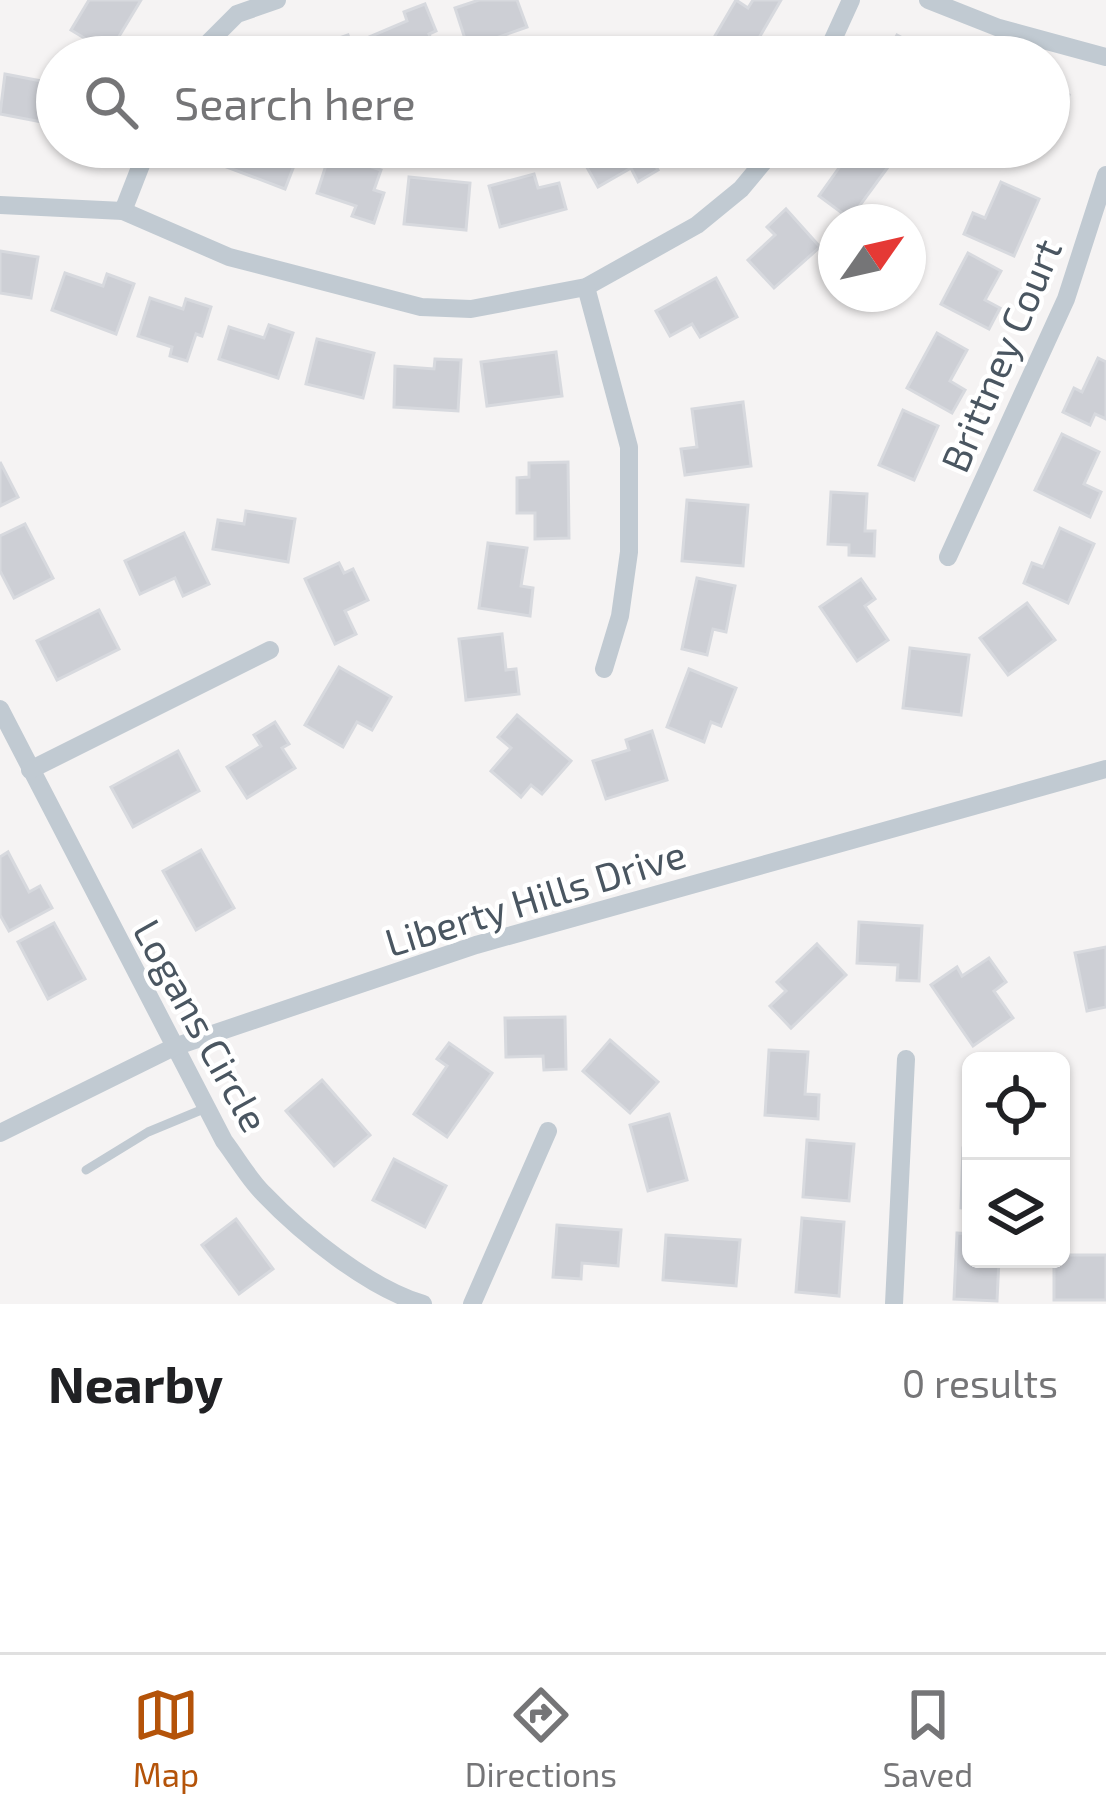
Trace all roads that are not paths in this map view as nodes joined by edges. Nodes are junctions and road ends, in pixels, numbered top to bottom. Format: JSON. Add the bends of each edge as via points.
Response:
{"nodes":[{"id":1,"x":277,"y":0,"type":"edge"},
{"id":2,"x":850,"y":0,"type":"edge"},
{"id":3,"x":928,"y":0,"type":"edge"},
{"id":4,"x":230,"y":7,"type":"edge"},
{"id":5,"x":209,"y":36,"type":"edge"},
{"id":6,"x":834,"y":36,"type":"edge"},
{"id":7,"x":1029,"y":36,"type":"edge"},
{"id":8,"x":1070,"y":47,"type":"edge"},
{"id":9,"x":1106,"y":57,"type":"edge"},
{"id":10,"x":140,"y":168,"type":"edge"},
{"id":11,"x":758,"y":168,"type":"edge"},
{"id":12,"x":1106,"y":175,"type":"edge"},
{"id":13,"x":0,"y":205,"type":"edge"},
{"id":14,"x":123,"y":211,"type":"junction"},
{"id":15,"x":586,"y":286,"type":"junction"},
{"id":16,"x":948,"y":557,"type":"dead end"},
{"id":17,"x":270,"y":650,"type":"dead end"},
{"id":18,"x":604,"y":669,"type":"dead end"},
{"id":19,"x":0,"y":710,"type":"edge"},
{"id":20,"x":1106,"y":769,"type":"edge"},
{"id":21,"x":29,"y":770,"type":"junction"},
{"id":22,"x":174,"y":1047,"type":"junction"},
{"id":23,"x":906,"y":1059,"type":"dead end"},
{"id":24,"x":206,"y":1108,"type":"junction"},
{"id":25,"x":548,"y":1131,"type":"dead end"},
{"id":26,"x":0,"y":1133,"type":"edge"},
{"id":27,"x":86,"y":1170,"type":"dead end"},
{"id":28,"x":423,"y":1304,"type":"edge"},
{"id":29,"x":472,"y":1304,"type":"edge"},
{"id":30,"x":894,"y":1304,"type":"edge"}],
"edges":[{"from":1,"to":4,"type":"street"},
{"from":2,"to":6,"type":"street"},
{"from":3,"to":7,"type":"street"},
{"from":4,"to":5,"type":"street"},
{"from":8,"to":9,"type":"street"},
{"from":10,"to":14,"type":"street"},
{"from":11,"to":15,"type":"street","via":[[697,225]]},
{"from":12,"to":16,"type":"street","name":"Brittney Court","via":[[1066,299]]},
{"from":13,"to":14,"type":"street"},
{"from":14,"to":15,"type":"street","via":[[229,257],[421,307],[471,309]]},
{"from":15,"to":18,"type":"street","via":[[629,447],[628,552]]},
{"from":17,"to":21,"type":"street"},
{"from":19,"to":21,"type":"street","name":"Logans Circle"},
{"from":20,"to":22,"type":"street","name":"Liberty Hills Drive","via":[[476,945]]},
{"from":21,"to":22,"type":"street","name":"Logans Circle"},
{"from":22,"to":24,"type":"street","name":"Logans Circle"},
{"from":22,"to":26,"type":"street","name":"Liberty Hills Drive"},
{"from":23,"to":30,"type":"street"},
{"from":24,"to":27,"type":"lane"},
{"from":24,"to":28,"type":"street","name":"Logans Circle","via":[[262,1193],[353,1269]]},
{"from":25,"to":29,"type":"street"}]}
